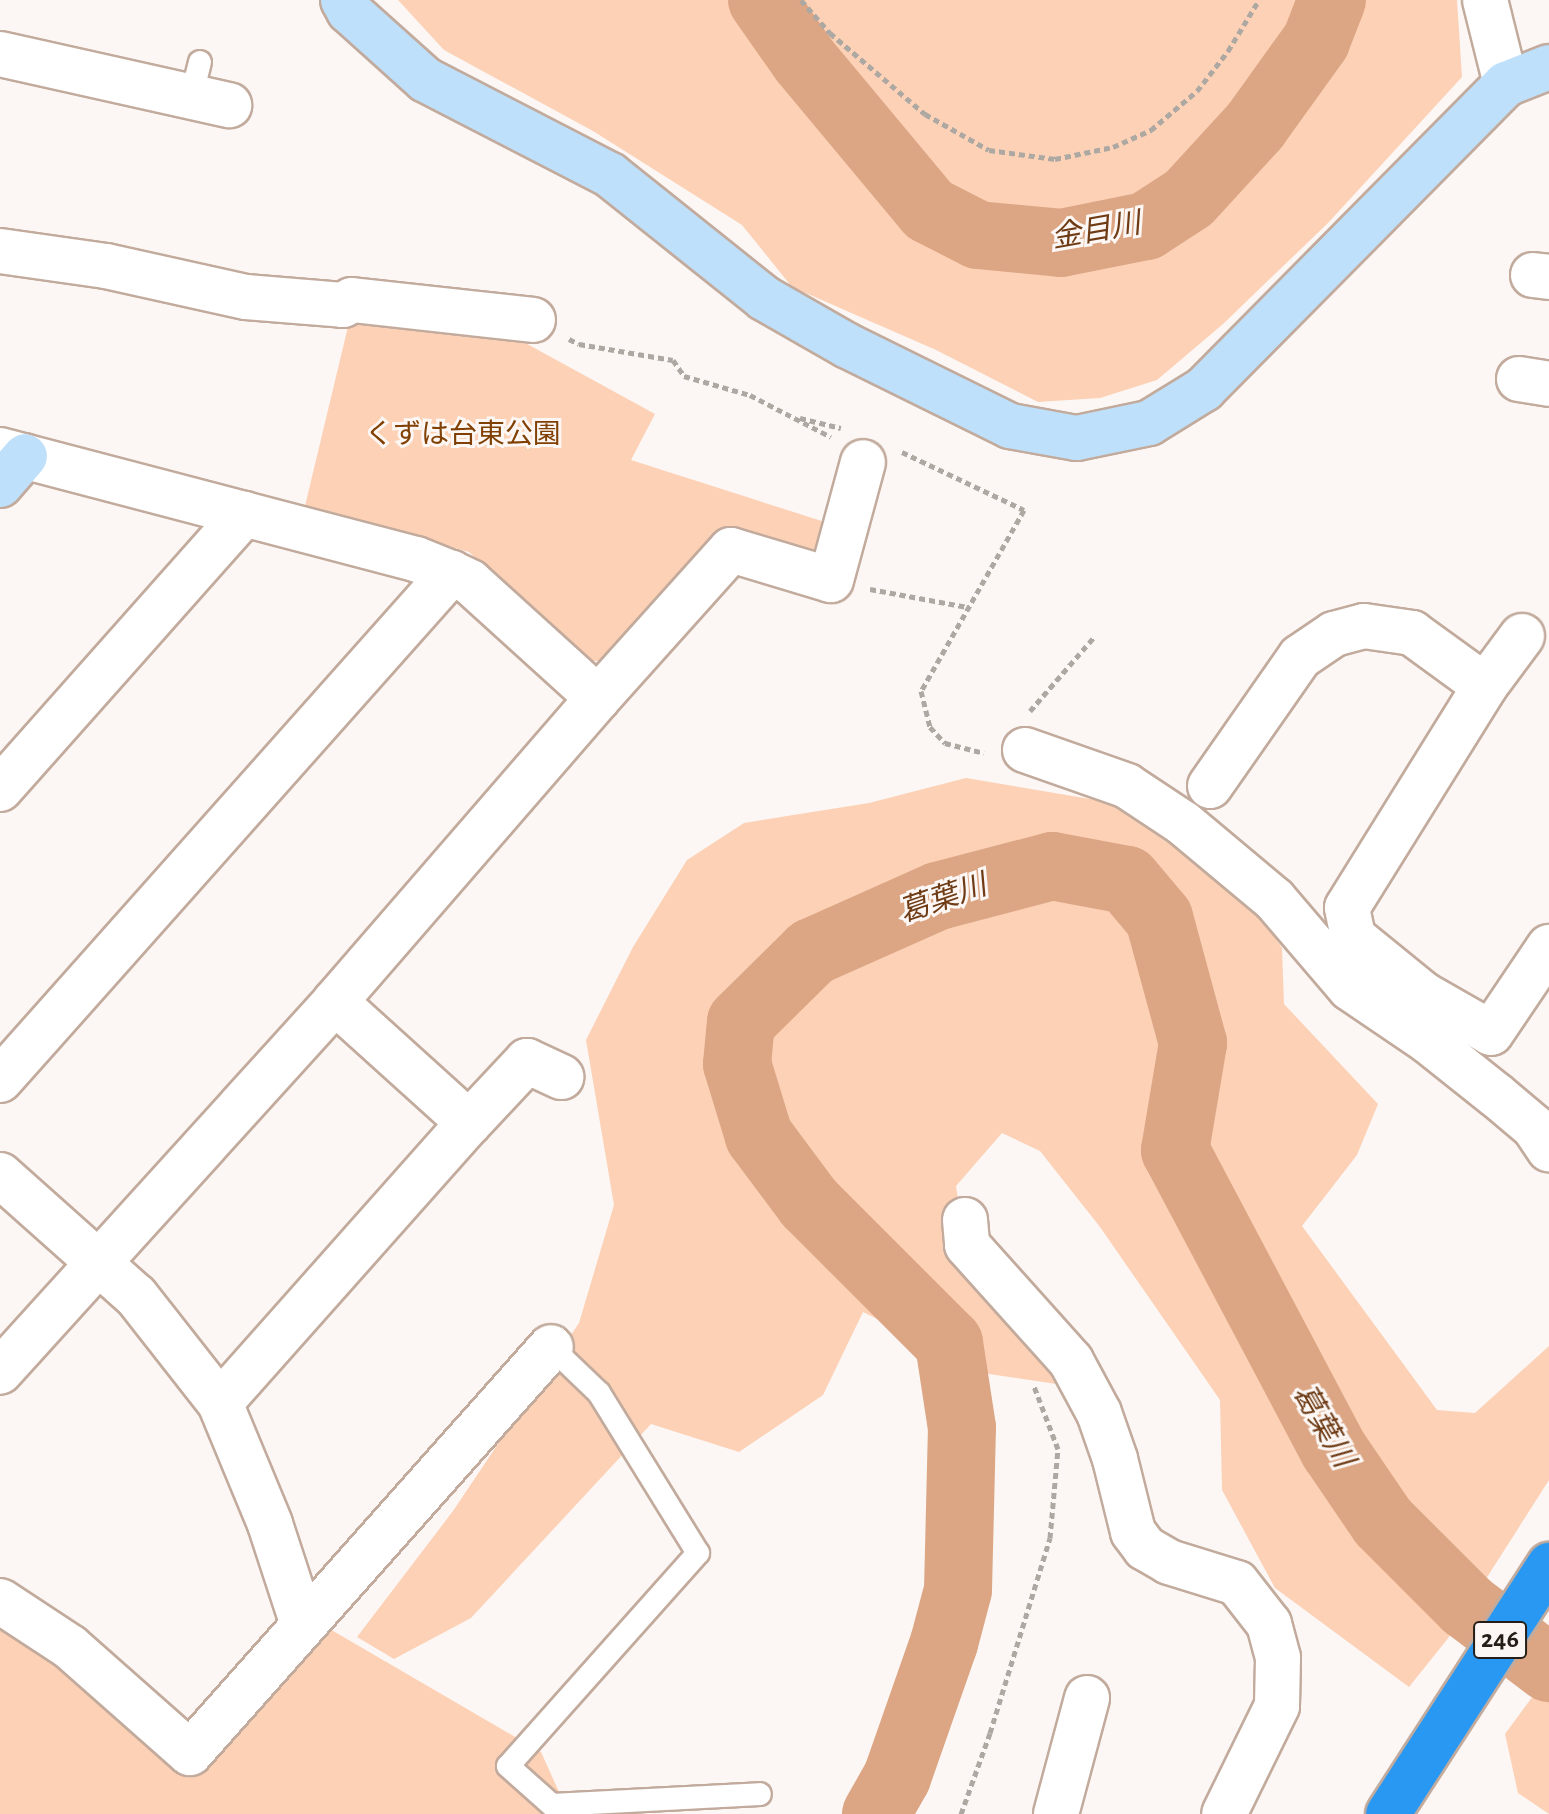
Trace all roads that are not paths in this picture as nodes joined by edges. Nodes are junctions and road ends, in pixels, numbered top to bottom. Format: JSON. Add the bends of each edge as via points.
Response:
{"nodes":[{"id":1,"x":343,"y":0,"type":"edge"},
{"id":2,"x":1485,"y":0,"type":"edge"},
{"id":3,"x":0,"y":54,"type":"edge"},
{"id":4,"x":1549,"y":67,"type":"edge"},
{"id":5,"x":1506,"y":84,"type":"junction"},
{"id":6,"x":207,"y":88,"type":"dead end"},
{"id":7,"x":0,"y":251,"type":"edge"},
{"id":8,"x":533,"y":320,"type":"road end"},
{"id":9,"x":869,"y":447,"type":"road end"},
{"id":10,"x":8,"y":464,"type":"edge"},
{"id":11,"x":244,"y":514,"type":"junction"},
{"id":12,"x":451,"y":573,"type":"junction"},
{"id":13,"x":1522,"y":636,"type":"dead end"},
{"id":14,"x":1485,"y":686,"type":"junction"},
{"id":15,"x":598,"y":698,"type":"junction"},
{"id":16,"x":1024,"y":735,"type":"road end"},
{"id":17,"x":1210,"y":786,"type":"dead end"},
{"id":18,"x":0,"y":789,"type":"edge"},
{"id":19,"x":1549,"y":947,"type":"edge"},
{"id":20,"x":335,"y":1002,"type":"junction"},
{"id":21,"x":1413,"y":1009,"type":"junction"},
{"id":22,"x":562,"y":1077,"type":"dead end"},
{"id":23,"x":0,"y":1080,"type":"edge"},
{"id":24,"x":469,"y":1123,"type":"junction"},
{"id":25,"x":1549,"y":1149,"type":"edge"},
{"id":26,"x":0,"y":1175,"type":"edge"},
{"id":27,"x":965,"y":1220,"type":"dead end"},
{"id":28,"x":98,"y":1261,"type":"junction"},
{"id":29,"x":551,"y":1347,"type":"joint"},
{"id":30,"x":0,"y":1372,"type":"edge"},
{"id":31,"x":220,"y":1403,"type":"junction"},
{"id":32,"x":1549,"y":1565,"type":"edge"},
{"id":33,"x":0,"y":1601,"type":"edge"},
{"id":34,"x":303,"y":1625,"type":"junction"},
{"id":35,"x":1087,"y":1698,"type":"dead end"},
{"id":36,"x":760,"y":1794,"type":"dead end"},
{"id":37,"x":1056,"y":1814,"type":"edge"},
{"id":38,"x":1224,"y":1814,"type":"edge"},
{"id":39,"x":1388,"y":1814,"type":"edge"}],
"edges":[{"from":1,"to":5,"type":"street","via":[[426,80],[610,175],[764,298],[1010,426],[1077,438],[1149,423],[1204,389]]},
{"from":2,"to":5,"type":"street"},
{"from":3,"to":6,"type":"street"},
{"from":4,"to":5,"type":"street"},
{"from":7,"to":8,"type":"street","via":[[106,266],[246,297],[343,305],[352,300]]},
{"from":9,"to":15,"type":"street","via":[[831,580],[731,550]]},
{"from":10,"to":11,"type":"street"},
{"from":11,"to":12,"type":"street"},
{"from":11,"to":18,"type":"street"},
{"from":12,"to":15,"type":"street","via":[[470,582]]},
{"from":12,"to":23,"type":"street"},
{"from":13,"to":14,"type":"street"},
{"from":14,"to":17,"type":"street","via":[[1412,633],[1364,626],[1334,634],[1300,657]]},
{"from":14,"to":21,"type":"street","via":[[1347,908],[1353,937]]},
{"from":15,"to":20,"type":"street"},
{"from":16,"to":21,"type":"street","via":[[1127,786],[1183,823],[1274,899],[1350,988]]},
{"from":19,"to":21,"type":"street","via":[[1491,1033]]},
{"from":20,"to":24,"type":"street"},
{"from":20,"to":28,"type":"street"},
{"from":21,"to":25,"type":"street","via":[[1534,1127]]},
{"from":22,"to":24,"type":"street","via":[[527,1061]]},
{"from":24,"to":31,"type":"street"},
{"from":26,"to":28,"type":"street"},
{"from":27,"to":38,"type":"street","via":[[967,1245],[1071,1361],[1099,1413],[1133,1532],[1145,1548],[1169,1562],[1237,1583],[1269,1624],[1278,1658],[1277,1706]]},
{"from":28,"to":30,"type":"street"},
{"from":28,"to":31,"type":"street","via":[[136,1296]]},
{"from":29,"to":34,"type":"street"},
{"from":29,"to":36,"type":"lane","via":[[599,1393],[698,1553],[508,1766],[552,1805]]},
{"from":31,"to":34,"type":"street","via":[[270,1524]]},
{"from":32,"to":39,"type":"highway","number":"246"},
{"from":33,"to":34,"type":"street","via":[[70,1647],[190,1753]]},
{"from":35,"to":37,"type":"street"}]}
